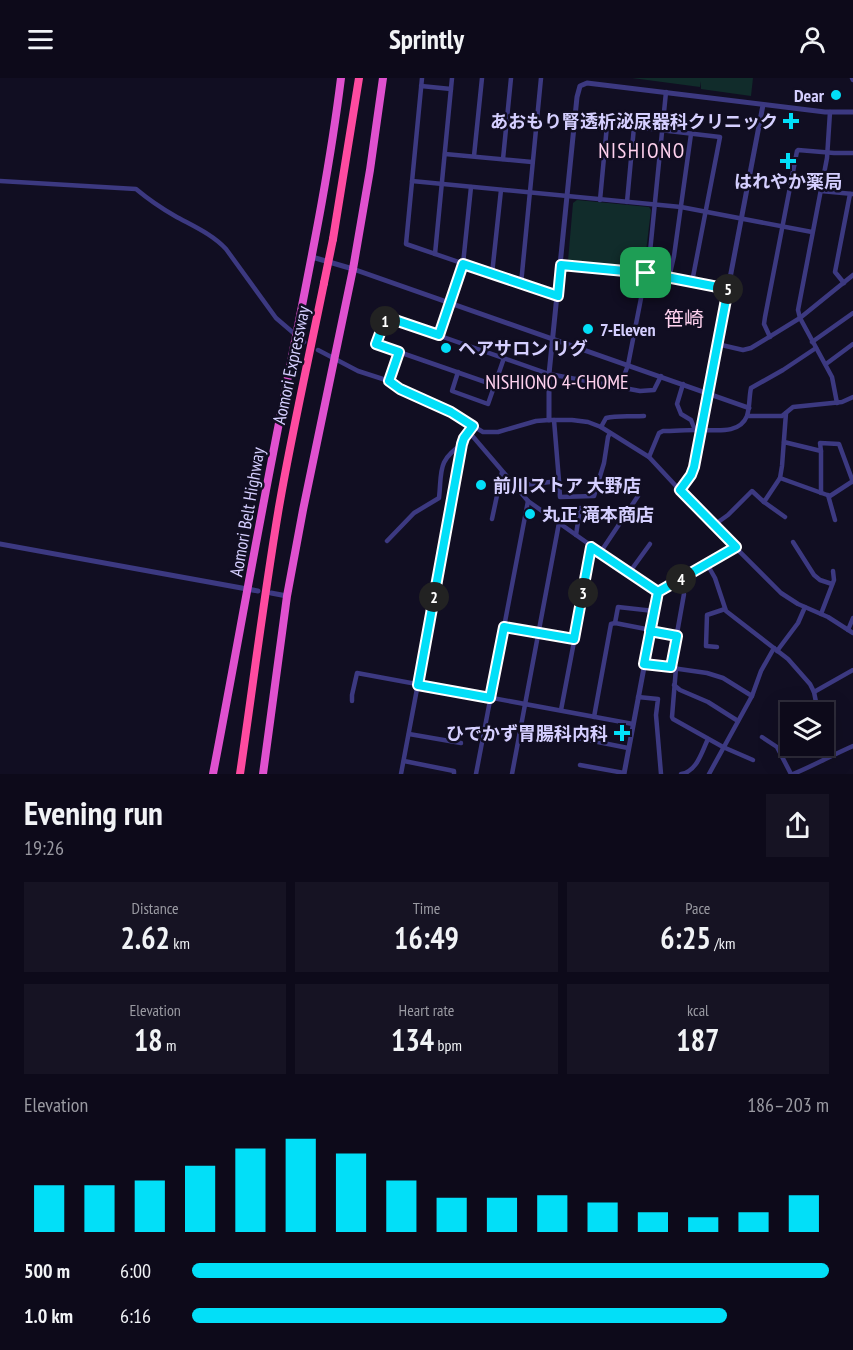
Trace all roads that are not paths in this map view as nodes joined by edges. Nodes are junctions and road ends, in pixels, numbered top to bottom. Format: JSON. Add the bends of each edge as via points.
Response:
{"nodes":[{"id":1,"x":341,"y":78,"type":"edge"},
{"id":2,"x":359,"y":78,"type":"edge"},
{"id":3,"x":383,"y":78,"type":"edge"},
{"id":4,"x":422,"y":78,"type":"edge"},
{"id":5,"x":452,"y":78,"type":"edge"},
{"id":6,"x":482,"y":78,"type":"edge"},
{"id":7,"x":512,"y":78,"type":"edge"},
{"id":8,"x":541,"y":78,"type":"edge"},
{"id":9,"x":580,"y":82,"type":"edge"},
{"id":10,"x":421,"y":86,"type":"junction"},
{"id":11,"x":450,"y":89,"type":"junction"},
{"id":12,"x":666,"y":93,"type":"junction"},
{"id":13,"x":764,"y":105,"type":"junction"},
{"id":14,"x":830,"y":112,"type":"junction"},
{"id":15,"x":853,"y":112,"type":"edge"},
{"id":16,"x":634,"y":127,"type":"junction"},
{"id":17,"x":662,"y":130,"type":"junction"},
{"id":18,"x":691,"y":134,"type":"junction"},
{"id":19,"x":828,"y":153,"type":"junction"},
{"id":20,"x":853,"y":153,"type":"edge"},
{"id":21,"x":445,"y":154,"type":"junction"},
{"id":22,"x":474,"y":156,"type":"junction"},
{"id":23,"x":503,"y":159,"type":"junction"},
{"id":24,"x":532,"y":162,"type":"junction"},
{"id":25,"x":0,"y":181,"type":"edge"},
{"id":26,"x":412,"y":181,"type":"junction"},
{"id":27,"x":442,"y":184,"type":"junction"},
{"id":28,"x":471,"y":187,"type":"junction"},
{"id":29,"x":501,"y":190,"type":"junction"},
{"id":30,"x":821,"y":191,"type":"junction"},
{"id":31,"x":530,"y":193,"type":"junction"},
{"id":32,"x":852,"y":194,"type":"edge"},
{"id":33,"x":567,"y":196,"type":"junction"},
{"id":34,"x":600,"y":200,"type":"junction"},
{"id":35,"x":627,"y":202,"type":"junction"},
{"id":36,"x":655,"y":205,"type":"junction"},
{"id":37,"x":681,"y":207,"type":"junction"},
{"id":38,"x":706,"y":211,"type":"junction"},
{"id":39,"x":742,"y":218,"type":"junction"},
{"id":40,"x":783,"y":226,"type":"junction"},
{"id":41,"x":812,"y":232,"type":"junction"},
{"id":42,"x":435,"y":254,"type":"junction"},
{"id":43,"x":312,"y":257,"type":"junction"},
{"id":44,"x":463,"y":264,"type":"junction"},
{"id":45,"x":561,"y":265,"type":"junction"},
{"id":46,"x":353,"y":269,"type":"junction"},
{"id":47,"x":646,"y":273,"type":"junction"},
{"id":48,"x":492,"y":274,"type":"junction"},
{"id":49,"x":853,"y":275,"type":"edge"},
{"id":50,"x":669,"y":278,"type":"junction"},
{"id":51,"x":692,"y":282,"type":"junction"},
{"id":52,"x":844,"y":283,"type":"junction"},
{"id":53,"x":521,"y":284,"type":"junction"},
{"id":54,"x":728,"y":289,"type":"junction"},
{"id":55,"x":558,"y":296,"type":"junction"},
{"id":56,"x":450,"y":303,"type":"junction"},
{"id":57,"x":853,"y":313,"type":"edge"},
{"id":58,"x":800,"y":318,"type":"junction"},
{"id":59,"x":296,"y":335,"type":"junction"},
{"id":60,"x":439,"y":335,"type":"junction"},
{"id":61,"x":770,"y":337,"type":"junction"},
{"id":62,"x":554,"y":339,"type":"junction"},
{"id":63,"x":304,"y":342,"type":"dead end"},
{"id":64,"x":812,"y":342,"type":"junction"},
{"id":65,"x":853,"y":344,"type":"edge"},
{"id":66,"x":717,"y":345,"type":"junction"},
{"id":67,"x":816,"y":348,"type":"junction"},
{"id":68,"x":318,"y":350,"type":"dead end"},
{"id":69,"x":399,"y":352,"type":"junction"},
{"id":70,"x":504,"y":358,"type":"junction"},
{"id":71,"x":334,"y":360,"type":"junction"},
{"id":72,"x":826,"y":364,"type":"junction"},
{"id":73,"x":628,"y":365,"type":"junction"},
{"id":74,"x":458,"y":372,"type":"junction"},
{"id":75,"x":549,"y":374,"type":"junction"},
{"id":76,"x":661,"y":376,"type":"junction"},
{"id":77,"x":389,"y":381,"type":"junction"},
{"id":78,"x":683,"y":384,"type":"junction"},
{"id":79,"x":494,"y":385,"type":"junction"},
{"id":80,"x":620,"y":387,"type":"junction"},
{"id":81,"x":708,"y":393,"type":"junction"},
{"id":82,"x":853,"y":397,"type":"edge"},
{"id":83,"x":837,"y":403,"type":"junction"},
{"id":84,"x":749,"y":408,"type":"junction"},
{"id":85,"x":786,"y":413,"type":"junction"},
{"id":86,"x":644,"y":416,"type":"dead end"},
{"id":87,"x":747,"y":416,"type":"junction"},
{"id":88,"x":552,"y":420,"type":"junction"},
{"id":89,"x":473,"y":426,"type":"junction"},
{"id":90,"x":601,"y":427,"type":"junction"},
{"id":91,"x":698,"y":430,"type":"junction"},
{"id":92,"x":469,"y":432,"type":"junction"},
{"id":93,"x":610,"y":433,"type":"junction"},
{"id":94,"x":784,"y":442,"type":"junction"},
{"id":95,"x":462,"y":444,"type":"junction"},
{"id":96,"x":821,"y":451,"type":"junction"},
{"id":97,"x":649,"y":456,"type":"junction"},
{"id":98,"x":502,"y":472,"type":"junction"},
{"id":99,"x":780,"y":478,"type":"junction"},
{"id":100,"x":559,"y":481,"type":"junction"},
{"id":101,"x":853,"y":482,"type":"edge"},
{"id":102,"x":515,"y":486,"type":"junction"},
{"id":103,"x":680,"y":490,"type":"junction"},
{"id":104,"x":821,"y":493,"type":"junction"},
{"id":105,"x":828,"y":495,"type":"junction"},
{"id":106,"x":638,"y":496,"type":"dead end"},
{"id":107,"x":528,"y":501,"type":"junction"},
{"id":108,"x":764,"y":502,"type":"junction"},
{"id":109,"x":580,"y":508,"type":"dead end"},
{"id":110,"x":785,"y":517,"type":"dead end"},
{"id":111,"x":492,"y":519,"type":"dead end"},
{"id":112,"x":835,"y":520,"type":"dead end"},
{"id":113,"x":559,"y":523,"type":"junction"},
{"id":114,"x":714,"y":525,"type":"junction"},
{"id":115,"x":576,"y":535,"type":"junction"},
{"id":116,"x":387,"y":541,"type":"dead end"},
{"id":117,"x":793,"y":542,"type":"dead end"},
{"id":118,"x":0,"y":544,"type":"edge"},
{"id":119,"x":650,"y":544,"type":"dead end"},
{"id":120,"x":591,"y":547,"type":"junction"},
{"id":121,"x":736,"y":547,"type":"junction"},
{"id":122,"x":600,"y":553,"type":"junction"},
{"id":123,"x":707,"y":564,"type":"junction"},
{"id":124,"x":833,"y":571,"type":"dead end"},
{"id":125,"x":629,"y":573,"type":"junction"},
{"id":126,"x":832,"y":585,"type":"junction"},
{"id":127,"x":248,"y":590,"type":"junction"},
{"id":128,"x":258,"y":591,"type":"dead end"},
{"id":129,"x":658,"y":592,"type":"junction"},
{"id":130,"x":271,"y":593,"type":"dead end"},
{"id":131,"x":684,"y":594,"type":"dead end"},
{"id":132,"x":287,"y":596,"type":"junction"},
{"id":133,"x":805,"y":607,"type":"junction"},
{"id":134,"x":725,"y":609,"type":"junction"},
{"id":135,"x":654,"y":611,"type":"junction"},
{"id":136,"x":821,"y":614,"type":"junction"},
{"id":137,"x":853,"y":618,"type":"edge"},
{"id":138,"x":615,"y":623,"type":"junction"},
{"id":139,"x":504,"y":627,"type":"junction"},
{"id":140,"x":650,"y":630,"type":"junction"},
{"id":141,"x":851,"y":632,"type":"edge"},
{"id":142,"x":538,"y":633,"type":"junction"},
{"id":143,"x":677,"y":636,"type":"junction"},
{"id":144,"x":574,"y":639,"type":"junction"},
{"id":145,"x":717,"y":647,"type":"dead end"},
{"id":146,"x":776,"y":650,"type":"junction"},
{"id":147,"x":255,"y":658,"type":"junction"},
{"id":148,"x":644,"y":664,"type":"junction"},
{"id":149,"x":674,"y":668,"type":"junction"},
{"id":150,"x":853,"y":670,"type":"edge"},
{"id":151,"x":418,"y":685,"type":"junction"},
{"id":152,"x":674,"y":685,"type":"junction"},
{"id":153,"x":814,"y":692,"type":"junction"},
{"id":154,"x":752,"y":696,"type":"junction"},
{"id":155,"x":638,"y":697,"type":"junction"},
{"id":156,"x":490,"y":698,"type":"junction"},
{"id":157,"x":352,"y":701,"type":"dead end"},
{"id":158,"x":816,"y":702,"type":"edge"},
{"id":159,"x":525,"y":704,"type":"junction"},
{"id":160,"x":561,"y":710,"type":"junction"},
{"id":161,"x":594,"y":717,"type":"junction"},
{"id":162,"x":738,"y":721,"type":"junction"},
{"id":163,"x":633,"y":723,"type":"junction"},
{"id":164,"x":521,"y":725,"type":"junction"},
{"id":165,"x":409,"y":734,"type":"junction"},
{"id":166,"x":762,"y":737,"type":"dead end"},
{"id":167,"x":708,"y":739,"type":"junction"},
{"id":168,"x":461,"y":743,"type":"dead end"},
{"id":169,"x":853,"y":746,"type":"edge"},
{"id":170,"x":628,"y":747,"type":"junction"},
{"id":171,"x":723,"y":747,"type":"junction"},
{"id":172,"x":826,"y":757,"type":"joint"},
{"id":173,"x":753,"y":760,"type":"dead end"},
{"id":174,"x":404,"y":761,"type":"junction"},
{"id":175,"x":580,"y":765,"type":"dead end"},
{"id":176,"x":624,"y":773,"type":"edge"},
{"id":177,"x":213,"y":774,"type":"edge"},
{"id":178,"x":234,"y":774,"type":"edge"},
{"id":179,"x":240,"y":774,"type":"edge"},
{"id":180,"x":263,"y":774,"type":"edge"},
{"id":181,"x":401,"y":774,"type":"edge"},
{"id":182,"x":454,"y":774,"type":"edge"},
{"id":183,"x":476,"y":774,"type":"edge"},
{"id":184,"x":512,"y":774,"type":"edge"},
{"id":185,"x":661,"y":774,"type":"edge"},
{"id":186,"x":681,"y":774,"type":"edge"},
{"id":187,"x":709,"y":774,"type":"edge"},
{"id":188,"x":792,"y":774,"type":"edge"}],
"edges":[{"from":1,"to":43,"type":"highway","name":"Aomori Belt Highway"},
{"from":2,"to":147,"type":"highway","name":"Aomori Expressway","bridge":true},
{"from":3,"to":46,"type":"highway"},
{"from":4,"to":10,"type":"street"},
{"from":5,"to":11,"type":"street"},
{"from":6,"to":22,"type":"street"},
{"from":7,"to":23,"type":"street"},
{"from":8,"to":24,"type":"street"},
{"from":9,"to":12,"type":"street"},
{"from":9,"to":33,"type":"street"},
{"from":10,"to":11,"type":"street"},
{"from":10,"to":26,"type":"street"},
{"from":11,"to":21,"type":"street"},
{"from":12,"to":13,"type":"street"},
{"from":12,"to":17,"type":"street"},
{"from":13,"to":14,"type":"street"},
{"from":13,"to":39,"type":"street"},
{"from":14,"to":15,"type":"street"},
{"from":14,"to":19,"type":"street"},
{"from":16,"to":17,"type":"street"},
{"from":16,"to":34,"type":"street","via":[[607,125]]},
{"from":16,"to":35,"type":"street"},
{"from":17,"to":18,"type":"street"},
{"from":17,"to":36,"type":"street"},
{"from":18,"to":37,"type":"street"},
{"from":18,"to":38,"type":"street","via":[[720,137]]},
{"from":19,"to":20,"type":"street"},
{"from":19,"to":30,"type":"street"},
{"from":19,"to":40,"type":"street","via":[[798,150]]},
{"from":21,"to":22,"type":"street"},
{"from":21,"to":27,"type":"street"},
{"from":22,"to":23,"type":"street"},
{"from":23,"to":24,"type":"street"},
{"from":24,"to":31,"type":"street"},
{"from":25,"to":59,"type":"street","via":[[136,189],[220,243],[276,318]]},
{"from":26,"to":27,"type":"street"},
{"from":26,"to":42,"type":"street","via":[[406,244]]},
{"from":27,"to":28,"type":"street"},
{"from":27,"to":42,"type":"street"},
{"from":28,"to":29,"type":"street"},
{"from":28,"to":44,"type":"street"},
{"from":29,"to":31,"type":"street"},
{"from":29,"to":48,"type":"street"},
{"from":30,"to":32,"type":"street"},
{"from":30,"to":41,"type":"street"},
{"from":31,"to":33,"type":"street"},
{"from":31,"to":53,"type":"street"},
{"from":32,"to":52,"type":"street","via":[[835,272]]},
{"from":33,"to":34,"type":"street"},
{"from":33,"to":45,"type":"street"},
{"from":34,"to":35,"type":"street"},
{"from":35,"to":36,"type":"street"},
{"from":36,"to":37,"type":"street"},
{"from":36,"to":47,"type":"street"},
{"from":37,"to":38,"type":"street"},
{"from":37,"to":50,"type":"street"},
{"from":38,"to":39,"type":"street"},
{"from":38,"to":51,"type":"street"},
{"from":39,"to":40,"type":"street"},
{"from":39,"to":54,"type":"street"},
{"from":40,"to":41,"type":"street"},
{"from":40,"to":61,"type":"street","via":[[764,321]]},
{"from":41,"to":58,"type":"street","via":[[798,307]]},
{"from":42,"to":44,"type":"street"},
{"from":43,"to":46,"type":"street"},
{"from":43,"to":59,"type":"highway","name":"Aomori Belt Highway"},
{"from":44,"to":48,"type":"street"},
{"from":44,"to":56,"type":"street"},
{"from":45,"to":47,"type":"street"},
{"from":45,"to":55,"type":"street"},
{"from":46,"to":56,"type":"street"},
{"from":46,"to":71,"type":"highway"},
{"from":47,"to":50,"type":"street"},
{"from":47,"to":73,"type":"street"},
{"from":48,"to":53,"type":"street"},
{"from":49,"to":52,"type":"street"},
{"from":50,"to":51,"type":"street"},
{"from":51,"to":54,"type":"street"},
{"from":52,"to":58,"type":"street"},
{"from":53,"to":55,"type":"street"},
{"from":54,"to":66,"type":"street"},
{"from":55,"to":62,"type":"street"},
{"from":56,"to":60,"type":"street"},
{"from":56,"to":62,"type":"street"},
{"from":57,"to":64,"type":"street"},
{"from":58,"to":61,"type":"street"},
{"from":58,"to":64,"type":"street"},
{"from":59,"to":63,"type":"street"},
{"from":59,"to":127,"type":"highway","name":"Aomori Belt Highway"},
{"from":60,"to":69,"type":"street","via":[[386,317],[376,344]]},
{"from":60,"to":70,"type":"street"},
{"from":61,"to":66,"type":"street","via":[[746,350]]},
{"from":62,"to":73,"type":"street"},
{"from":62,"to":75,"type":"street"},
{"from":64,"to":67,"type":"street"},
{"from":65,"to":72,"type":"street"},
{"from":66,"to":81,"type":"street"},
{"from":67,"to":72,"type":"street"},
{"from":67,"to":84,"type":"street","via":[[751,388]]},
{"from":68,"to":71,"type":"street"},
{"from":69,"to":74,"type":"street"},
{"from":69,"to":77,"type":"street"},
{"from":70,"to":75,"type":"street"},
{"from":70,"to":79,"type":"street"},
{"from":71,"to":77,"type":"street"},
{"from":71,"to":132,"type":"highway"},
{"from":72,"to":83,"type":"street"},
{"from":73,"to":76,"type":"street"},
{"from":73,"to":80,"type":"street"},
{"from":74,"to":79,"type":"street"},
{"from":74,"to":79,"type":"street","via":[[452,391],[488,404]]},
{"from":75,"to":80,"type":"street"},
{"from":75,"to":88,"type":"street"},
{"from":76,"to":78,"type":"street"},
{"from":76,"to":80,"type":"street","via":[[654,390]]},
{"from":77,"to":89,"type":"street"},
{"from":78,"to":81,"type":"street"},
{"from":78,"to":91,"type":"street","via":[[677,404],[681,414]]},
{"from":81,"to":84,"type":"street"},
{"from":81,"to":91,"type":"street"},
{"from":82,"to":83,"type":"street"},
{"from":83,"to":85,"type":"street","via":[[793,407]]},
{"from":84,"to":87,"type":"street"},
{"from":85,"to":87,"type":"street"},
{"from":85,"to":94,"type":"street"},
{"from":86,"to":90,"type":"street","via":[[606,418]]},
{"from":87,"to":91,"type":"street","via":[[731,429]]},
{"from":88,"to":89,"type":"street","via":[[498,432],[483,432]]},
{"from":88,"to":90,"type":"street","via":[[588,422]]},
{"from":88,"to":100,"type":"street"},
{"from":89,"to":92,"type":"street"},
{"from":90,"to":93,"type":"street"},
{"from":91,"to":97,"type":"street","via":[[659,433]]},
{"from":91,"to":103,"type":"street","via":[[694,467]]},
{"from":92,"to":95,"type":"street"},
{"from":92,"to":98,"type":"street"},
{"from":93,"to":97,"type":"street"},
{"from":93,"to":100,"type":"street","via":[[594,496],[560,497]]},
{"from":94,"to":96,"type":"street"},
{"from":94,"to":99,"type":"street"},
{"from":95,"to":116,"type":"street","via":[[443,462],[439,498],[414,513]]},
{"from":95,"to":151,"type":"street"},
{"from":96,"to":101,"type":"street","via":[[820,443],[839,444]]},
{"from":96,"to":104,"type":"street"},
{"from":97,"to":103,"type":"street"},
{"from":98,"to":102,"type":"street"},
{"from":98,"to":111,"type":"street"},
{"from":99,"to":104,"type":"street"},
{"from":99,"to":108,"type":"street"},
{"from":100,"to":102,"type":"street"},
{"from":101,"to":105,"type":"street"},
{"from":102,"to":107,"type":"street"},
{"from":103,"to":114,"type":"street"},
{"from":104,"to":105,"type":"street"},
{"from":105,"to":112,"type":"street"},
{"from":106,"to":122,"type":"street"},
{"from":107,"to":113,"type":"street"},
{"from":107,"to":139,"type":"street"},
{"from":108,"to":110,"type":"street"},
{"from":108,"to":114,"type":"street","via":[[752,491]]},
{"from":109,"to":115,"type":"street"},
{"from":113,"to":115,"type":"street"},
{"from":113,"to":142,"type":"street"},
{"from":114,"to":121,"type":"street"},
{"from":115,"to":120,"type":"street"},
{"from":117,"to":126,"type":"street","via":[[814,575]]},
{"from":118,"to":127,"type":"street"},
{"from":119,"to":125,"type":"street"},
{"from":120,"to":122,"type":"street"},
{"from":120,"to":144,"type":"street"},
{"from":121,"to":123,"type":"street"},
{"from":121,"to":133,"type":"street","via":[[789,599]]},
{"from":122,"to":125,"type":"street"},
{"from":123,"to":129,"type":"street"},
{"from":123,"to":134,"type":"street"},
{"from":124,"to":126,"type":"street"},
{"from":125,"to":129,"type":"street"},
{"from":126,"to":136,"type":"street"},
{"from":127,"to":128,"type":"street"},
{"from":127,"to":177,"type":"highway","name":"Aomori Belt Highway"},
{"from":129,"to":135,"type":"street"},
{"from":130,"to":132,"type":"street"},
{"from":131,"to":143,"type":"street"},
{"from":132,"to":180,"type":"highway"},
{"from":133,"to":136,"type":"street"},
{"from":133,"to":146,"type":"street","via":[[798,623]]},
{"from":134,"to":145,"type":"street","via":[[707,615],[706,646]]},
{"from":134,"to":146,"type":"street"},
{"from":135,"to":138,"type":"street","via":[[618,607]]},
{"from":135,"to":140,"type":"street"},
{"from":136,"to":141,"type":"street"},
{"from":137,"to":141,"type":"street"},
{"from":138,"to":140,"type":"street"},
{"from":138,"to":161,"type":"street"},
{"from":139,"to":142,"type":"street"},
{"from":139,"to":156,"type":"street"},
{"from":140,"to":143,"type":"street"},
{"from":140,"to":148,"type":"street"},
{"from":142,"to":144,"type":"street"},
{"from":142,"to":159,"type":"street"},
{"from":143,"to":149,"type":"street"},
{"from":144,"to":160,"type":"street"},
{"from":146,"to":153,"type":"street"},
{"from":146,"to":154,"type":"street","via":[[761,670]]},
{"from":147,"to":178,"type":"highway","name":"Aomori Expressway"},
{"from":147,"to":179,"type":"highway","name":"Aomori Expressway"},
{"from":148,"to":149,"type":"street"},
{"from":148,"to":155,"type":"street"},
{"from":149,"to":152,"type":"street"},
{"from":149,"to":154,"type":"street","via":[[723,678]]},
{"from":150,"to":153,"type":"street"},
{"from":151,"to":156,"type":"street"},
{"from":151,"to":157,"type":"street","via":[[357,673]]},
{"from":151,"to":165,"type":"street"},
{"from":152,"to":162,"type":"street"},
{"from":152,"to":167,"type":"street","via":[[673,719]]},
{"from":153,"to":158,"type":"street"},
{"from":154,"to":162,"type":"street"},
{"from":155,"to":163,"type":"street"},
{"from":155,"to":185,"type":"street","via":[[658,699]]},
{"from":156,"to":159,"type":"street"},
{"from":156,"to":183,"type":"street"},
{"from":159,"to":160,"type":"street"},
{"from":159,"to":164,"type":"street"},
{"from":160,"to":161,"type":"street"},
{"from":161,"to":163,"type":"street"},
{"from":162,"to":171,"type":"street"},
{"from":163,"to":170,"type":"street"},
{"from":164,"to":170,"type":"street"},
{"from":164,"to":184,"type":"street"},
{"from":165,"to":168,"type":"street"},
{"from":165,"to":174,"type":"street"},
{"from":166,"to":188,"type":"street","via":[[777,747]]},
{"from":167,"to":171,"type":"street"},
{"from":167,"to":186,"type":"street","via":[[693,769]]},
{"from":169,"to":172,"type":"street"},
{"from":170,"to":176,"type":"street"},
{"from":171,"to":173,"type":"street"},
{"from":171,"to":187,"type":"street"},
{"from":172,"to":188,"type":"street"},
{"from":174,"to":181,"type":"street"},
{"from":174,"to":182,"type":"street"},
{"from":175,"to":176,"type":"street"}]}
